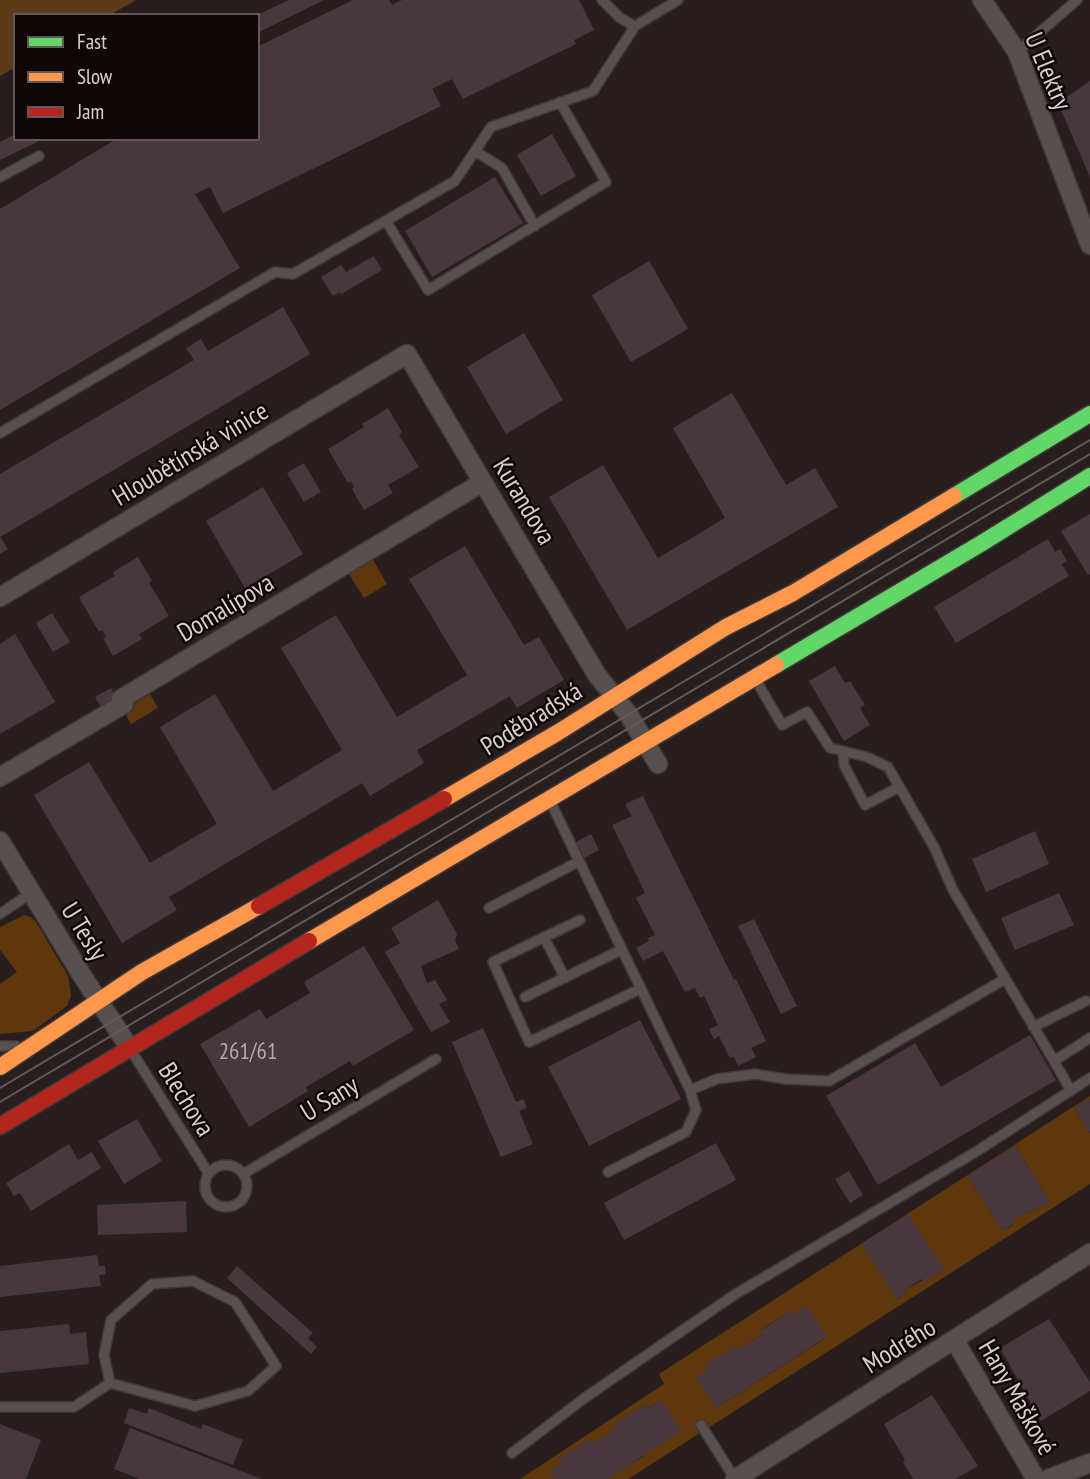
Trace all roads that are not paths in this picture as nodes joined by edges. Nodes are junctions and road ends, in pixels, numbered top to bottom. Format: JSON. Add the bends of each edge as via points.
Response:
{"nodes":[{"id":1,"x":602,"y":0,"type":"edge"},
{"id":2,"x":678,"y":0,"type":"edge"},
{"id":3,"x":982,"y":0,"type":"edge"},
{"id":4,"x":1077,"y":0,"type":"edge"},
{"id":5,"x":635,"y":26,"type":"junction"},
{"id":6,"x":1017,"y":52,"type":"junction"},
{"id":7,"x":560,"y":102,"type":"junction"},
{"id":8,"x":475,"y":151,"type":"junction"},
{"id":9,"x":39,"y":156,"type":"dead end"},
{"id":10,"x":0,"y":177,"type":"edge"},
{"id":11,"x":386,"y":221,"type":"junction"},
{"id":12,"x":535,"y":226,"type":"junction"},
{"id":13,"x":1090,"y":245,"type":"edge"},
{"id":14,"x":407,"y":354,"type":"joint"},
{"id":15,"x":1090,"y":414,"type":"edge"},
{"id":16,"x":0,"y":433,"type":"edge"},
{"id":17,"x":1090,"y":476,"type":"edge"},
{"id":18,"x":483,"y":482,"type":"junction"},
{"id":19,"x":0,"y":597,"type":"edge"},
{"id":20,"x":755,"y":677,"type":"junction"},
{"id":21,"x":614,"y":696,"type":"junction"},
{"id":22,"x":645,"y":743,"type":"junction"},
{"id":23,"x":843,"y":751,"type":"junction"},
{"id":24,"x":658,"y":764,"type":"dead end"},
{"id":25,"x":0,"y":777,"type":"edge"},
{"id":26,"x":899,"y":787,"type":"junction"},
{"id":27,"x":549,"y":799,"type":"junction"},
{"id":28,"x":0,"y":841,"type":"edge"},
{"id":29,"x":578,"y":862,"type":"junction"},
{"id":30,"x":31,"y":893,"type":"junction"},
{"id":31,"x":489,"y":908,"type":"dead end"},
{"id":32,"x":0,"y":914,"type":"edge"},
{"id":33,"x":580,"y":920,"type":"dead end"},
{"id":34,"x":544,"y":937,"type":"junction"},
{"id":35,"x":621,"y":950,"type":"junction"},
{"id":36,"x":565,"y":978,"type":"junction"},
{"id":37,"x":1004,"y":979,"type":"junction"},
{"id":38,"x":640,"y":989,"type":"junction"},
{"id":39,"x":525,"y":998,"type":"dead end"},
{"id":40,"x":1087,"y":1000,"type":"dead end"},
{"id":41,"x":99,"y":1002,"type":"junction"},
{"id":42,"x":1033,"y":1027,"type":"junction"},
{"id":43,"x":1090,"y":1038,"type":"edge"},
{"id":44,"x":0,"y":1046,"type":"edge"},
{"id":45,"x":32,"y":1046,"type":"junction"},
{"id":46,"x":129,"y":1047,"type":"junction"},
{"id":47,"x":436,"y":1059,"type":"dead end"},
{"id":48,"x":1054,"y":1061,"type":"junction"},
{"id":49,"x":0,"y":1067,"type":"edge"},
{"id":50,"x":1090,"y":1078,"type":"edge"},
{"id":51,"x":690,"y":1090,"type":"junction"},
{"id":52,"x":1070,"y":1091,"type":"junction"},
{"id":53,"x":0,"y":1126,"type":"edge"},
{"id":54,"x":608,"y":1172,"type":"dead end"},
{"id":55,"x":209,"y":1174,"type":"junction"},
{"id":56,"x":243,"y":1174,"type":"junction"},
{"id":57,"x":1090,"y":1253,"type":"edge"},
{"id":58,"x":955,"y":1341,"type":"junction"},
{"id":59,"x":110,"y":1383,"type":"junction"},
{"id":60,"x":0,"y":1407,"type":"edge"},
{"id":61,"x":701,"y":1425,"type":"dead end"},
{"id":62,"x":512,"y":1453,"type":"dead end"},
{"id":63,"x":1090,"y":1463,"type":"edge"},
{"id":64,"x":735,"y":1479,"type":"edge"},
{"id":65,"x":1036,"y":1479,"type":"edge"},
{"id":66,"x":1048,"y":1479,"type":"edge"}],
"edges":[{"from":1,"to":5,"type":"lane"},
{"from":2,"to":5,"type":"lane"},
{"from":3,"to":6,"type":"street","name":"U Elektry"},
{"from":4,"to":6,"type":"lane"},
{"from":5,"to":7,"type":"lane","via":[[593,91]]},
{"from":6,"to":13,"type":"street","name":"U Elektry"},
{"from":7,"to":8,"type":"lane","via":[[491,127]]},
{"from":7,"to":12,"type":"lane","via":[[606,182]]},
{"from":8,"to":11,"type":"lane","via":[[455,181]]},
{"from":8,"to":12,"type":"lane","via":[[502,168]]},
{"from":9,"to":10,"type":"lane"},
{"from":11,"to":12,"type":"lane","via":[[428,290]]},
{"from":11,"to":16,"type":"lane","via":[[293,274],[275,272]]},
{"from":14,"to":18,"type":"street","name":"Kurandova"},
{"from":14,"to":19,"type":"street","name":"Hloubětínská vinice"},
{"from":15,"to":21,"type":"main road","name":"Poděbradská"},
{"from":17,"to":20,"type":"main road"},
{"from":18,"to":21,"type":"street","name":"Kurandova","via":[[597,675]]},
{"from":18,"to":25,"type":"street","name":"Domalípova"},
{"from":20,"to":22,"type":"main road"},
{"from":20,"to":23,"type":"lane","via":[[782,725],[807,712],[830,748]]},
{"from":21,"to":22,"type":"street","name":"Kurandova"},
{"from":21,"to":41,"type":"main road","name":"Poděbradská","via":[[330,867],[142,972]]},
{"from":22,"to":24,"type":"street","name":"Kurandova"},
{"from":22,"to":27,"type":"main road"},
{"from":23,"to":26,"type":"lane","via":[[888,767]]},
{"from":23,"to":26,"type":"lane","via":[[844,765],[865,805]]},
{"from":26,"to":37,"type":"lane"},
{"from":27,"to":29,"type":"lane"},
{"from":27,"to":46,"type":"main road"},
{"from":28,"to":30,"type":"street","name":"U Tesly"},
{"from":29,"to":31,"type":"lane"},
{"from":29,"to":35,"type":"lane"},
{"from":30,"to":32,"type":"lane"},
{"from":30,"to":41,"type":"street","name":"U Tesly"},
{"from":33,"to":34,"type":"lane"},
{"from":34,"to":36,"type":"lane"},
{"from":34,"to":38,"type":"lane","via":[[493,962],[529,1042]]},
{"from":35,"to":36,"type":"lane"},
{"from":35,"to":38,"type":"lane"},
{"from":36,"to":39,"type":"lane"},
{"from":37,"to":42,"type":"lane"},
{"from":37,"to":51,"type":"lane","via":[[829,1080],[755,1074],[717,1079]]},
{"from":38,"to":51,"type":"lane"},
{"from":40,"to":42,"type":"lane"},
{"from":41,"to":45,"type":"main road","name":"Poděbradská"},
{"from":41,"to":46,"type":"street","name":"U Tesly"},
{"from":42,"to":48,"type":"lane"},
{"from":43,"to":48,"type":"lane"},
{"from":44,"to":45,"type":"lane"},
{"from":45,"to":49,"type":"main road","name":"Poděbradská"},
{"from":46,"to":53,"type":"main road"},
{"from":46,"to":55,"type":"lane","name":"Blechova"},
{"from":47,"to":56,"type":"lane","name":"U Sany"},
{"from":48,"to":52,"type":"lane"},
{"from":50,"to":52,"type":"lane"},
{"from":51,"to":54,"type":"lane","via":[[696,1110],[686,1132]]},
{"from":52,"to":62,"type":"lane","via":[[734,1295]]},
{"from":55,"to":56,"type":"lane","name":"Blechova","via":[[228,1165]]},
{"from":55,"to":56,"type":"lane","name":"Blechova","via":[[206,1193],[214,1204],[227,1207],[244,1197],[247,1183]]},
{"from":57,"to":58,"type":"street","name":"Modrého"},
{"from":58,"to":64,"type":"street","name":"Modrého"},
{"from":58,"to":65,"type":"street","name":"Hany Maškové"},
{"from":59,"to":59,"type":"lane","via":[[195,1406],[248,1391],[276,1366],[235,1302],[192,1281],[152,1284],[111,1320],[104,1354]]},
{"from":59,"to":60,"type":"lane","via":[[74,1407]]},
{"from":61,"to":64,"type":"lane"},
{"from":63,"to":66,"type":"street"}]}
